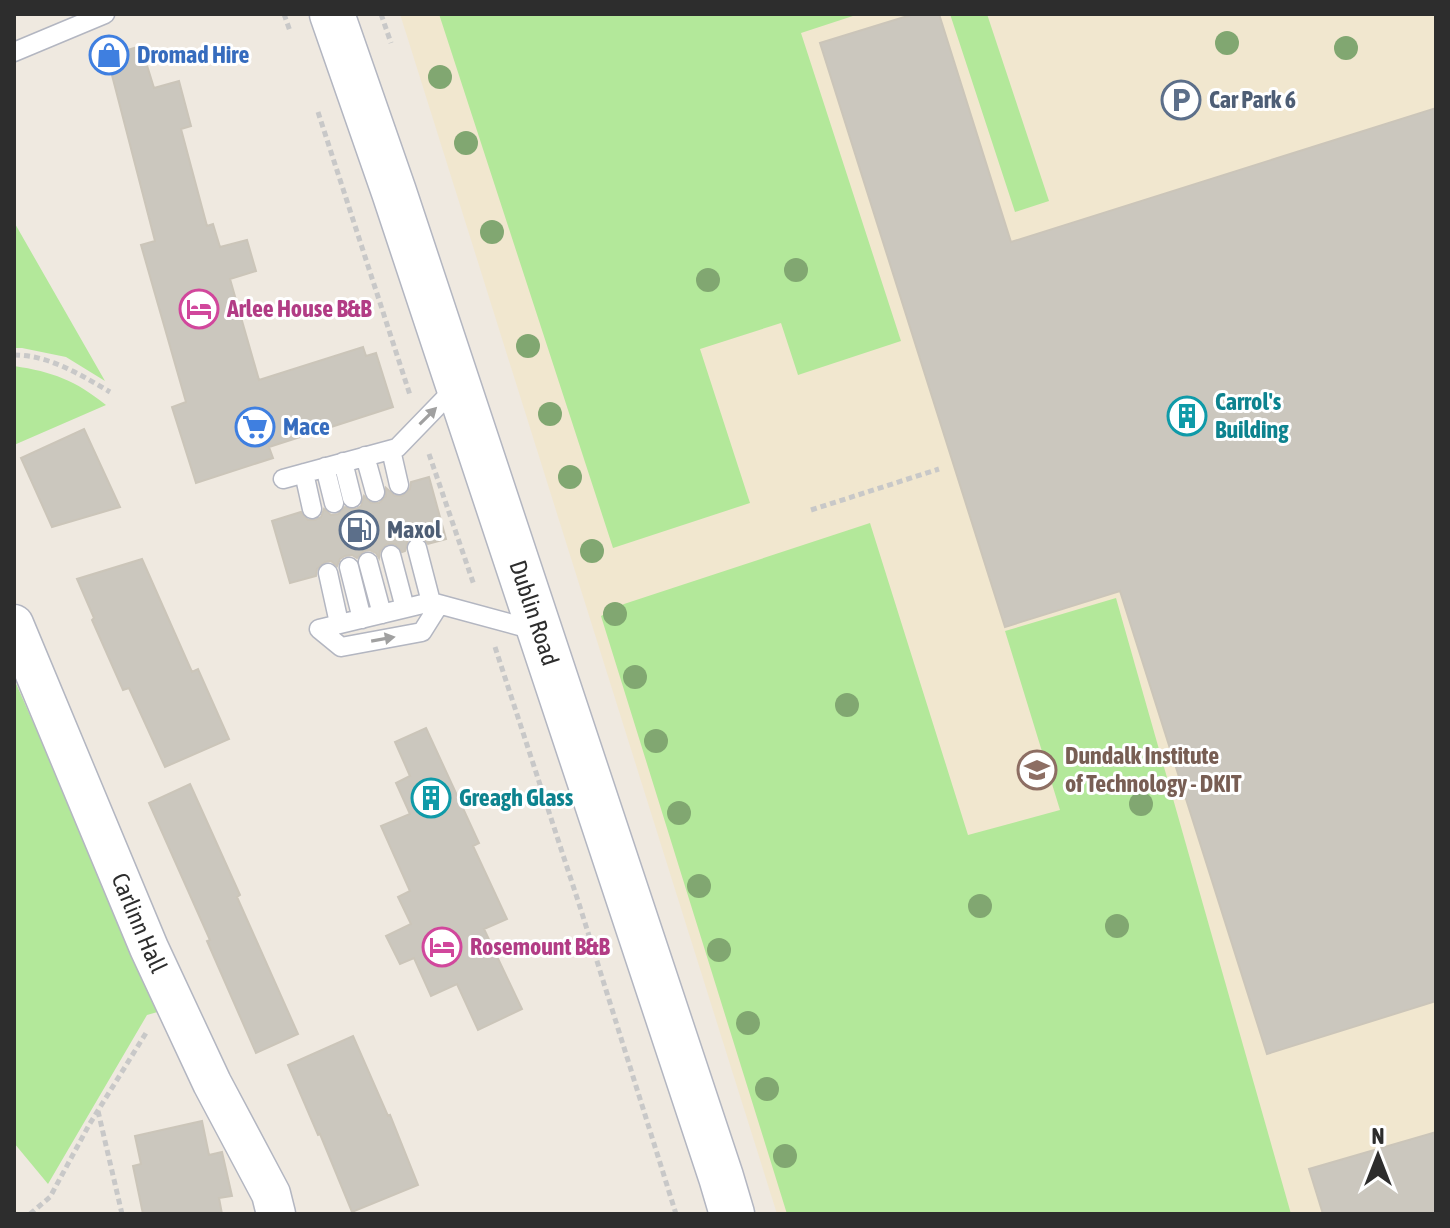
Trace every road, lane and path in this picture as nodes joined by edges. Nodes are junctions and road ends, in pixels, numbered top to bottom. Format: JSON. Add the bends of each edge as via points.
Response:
{"nodes":[{"id":1,"x":105,"y":14,"type":"edge"},
{"id":2,"x":332,"y":14,"type":"edge"},
{"id":3,"x":14,"y":52,"type":"edge"},
{"id":4,"x":14,"y":355,"type":"edge"},
{"id":5,"x":459,"y":385,"type":"junction"},
{"id":6,"x":110,"y":392,"type":"dead end"},
{"id":7,"x":391,"y":450,"type":"junction"},
{"id":8,"x":365,"y":456,"type":"junction"},
{"id":9,"x":334,"y":465,"type":"junction"},
{"id":10,"x":939,"y":469,"type":"dead end"},
{"id":11,"x":304,"y":473,"type":"junction"},
{"id":12,"x":283,"y":479,"type":"dead end"},
{"id":13,"x":399,"y":485,"type":"dead end"},
{"id":14,"x":375,"y":492,"type":"dead end"},
{"id":15,"x":343,"y":500,"type":"dead end"},
{"id":16,"x":312,"y":509,"type":"dead end"},
{"id":17,"x":811,"y":510,"type":"dead end"},
{"id":18,"x":417,"y":548,"type":"dead end"},
{"id":19,"x":391,"y":555,"type":"dead end"},
{"id":20,"x":328,"y":573,"type":"dead end"},
{"id":21,"x":435,"y":604,"type":"junction"},
{"id":22,"x":405,"y":608,"type":"junction"},
{"id":23,"x":382,"y":614,"type":"junction"},
{"id":24,"x":362,"y":619,"type":"junction"},
{"id":25,"x":339,"y":623,"type":"junction"},
{"id":26,"x":14,"y":624,"type":"edge"},
{"id":27,"x":540,"y":632,"type":"junction"},
{"id":28,"x":151,"y":1025,"type":"dead end"},
{"id":29,"x":98,"y":1110,"type":"junction"},
{"id":30,"x":30,"y":1214,"type":"edge"},
{"id":31,"x":122,"y":1214,"type":"edge"},
{"id":32,"x":276,"y":1214,"type":"edge"},
{"id":33,"x":732,"y":1214,"type":"edge"}],
"edges":[{"from":1,"to":3,"type":"lane"},
{"from":2,"to":5,"type":"main road","name":"Dublin Road"},
{"from":4,"to":6,"type":"path","via":[[75,371]]},
{"from":7,"to":5,"type":"lane","one_way":true},
{"from":5,"to":27,"type":"main road","name":"Dublin Road"},
{"from":7,"to":8,"type":"lane"},
{"from":7,"to":13,"type":"lane"},
{"from":8,"to":9,"type":"lane"},
{"from":8,"to":14,"type":"lane"},
{"from":9,"to":11,"type":"lane"},
{"from":9,"to":15,"type":"lane"},
{"from":10,"to":17,"type":"path"},
{"from":11,"to":12,"type":"lane"},
{"from":11,"to":16,"type":"lane"},
{"from":18,"to":21,"type":"lane"},
{"from":19,"to":22,"type":"lane"},
{"from":20,"to":25,"type":"lane"},
{"from":21,"to":22,"type":"lane"},
{"from":25,"to":21,"type":"lane","one_way":true,"via":[[319,629],[341,647],[422,632]]},
{"from":21,"to":27,"type":"lane"},
{"from":22,"to":23,"type":"lane"},
{"from":23,"to":24,"type":"lane"},
{"from":23,"to":24,"type":"lane","via":[[358,564]]},
{"from":24,"to":25,"type":"lane"},
{"from":26,"to":32,"type":"street","name":"Carlinn Hall","via":[[149,948],[271,1194]]},
{"from":27,"to":33,"type":"main road","name":"Dublin Road"},
{"from":28,"to":29,"type":"path"},
{"from":29,"to":30,"type":"path","via":[[50,1197]]},
{"from":29,"to":31,"type":"path"}]}
